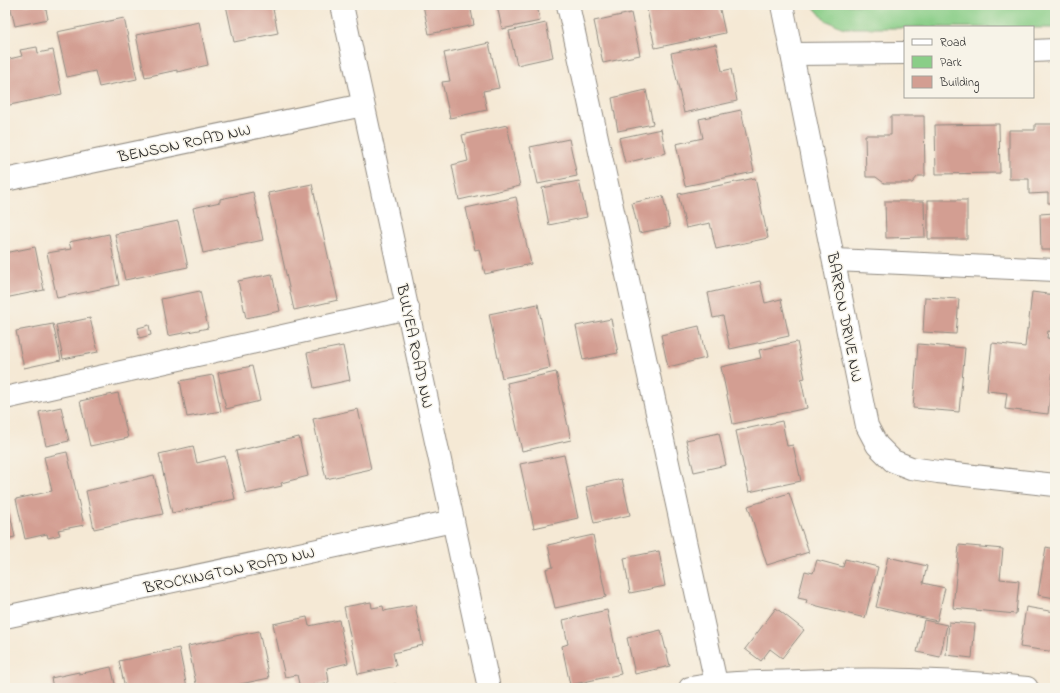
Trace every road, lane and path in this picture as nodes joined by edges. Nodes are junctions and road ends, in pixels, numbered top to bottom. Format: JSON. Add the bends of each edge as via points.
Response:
{"nodes":[{"id":1,"x":342,"y":5,"type":"edge"},
{"id":2,"x":568,"y":5,"type":"edge"},
{"id":3,"x":782,"y":5,"type":"edge"},
{"id":4,"x":1055,"y":50,"type":"edge"},
{"id":5,"x":1034,"y":51,"type":"edge"},
{"id":6,"x":904,"y":53,"type":"edge"},
{"id":7,"x":793,"y":54,"type":"junction"},
{"id":8,"x":363,"y":105,"type":"junction"},
{"id":9,"x":5,"y":180,"type":"edge"},
{"id":10,"x":835,"y":260,"type":"junction"},
{"id":11,"x":1055,"y":270,"type":"edge"},
{"id":12,"x":408,"y":308,"type":"junction"},
{"id":13,"x":5,"y":398,"type":"edge"},
{"id":14,"x":1055,"y":485,"type":"edge"},
{"id":15,"x":453,"y":521,"type":"junction"},
{"id":16,"x":5,"y":617,"type":"edge"},
{"id":17,"x":716,"y":683,"type":"junction"},
{"id":18,"x":489,"y":688,"type":"edge"},
{"id":19,"x":690,"y":688,"type":"edge"},
{"id":20,"x":1027,"y":688,"type":"edge"}],
"edges":[{"from":1,"to":8,"type":"street","name":"BULYEA ROAD NW"},
{"from":2,"to":17,"type":"street"},
{"from":3,"to":7,"type":"street","name":"BARRON DRIVE NW"},
{"from":4,"to":5,"type":"street"},
{"from":6,"to":7,"type":"street"},
{"from":7,"to":10,"type":"street","name":"BARRON DRIVE NW"},
{"from":8,"to":9,"type":"street","name":"BENSON ROAD NW"},
{"from":8,"to":12,"type":"street","name":"BULYEA ROAD NW"},
{"from":10,"to":11,"type":"street"},
{"from":10,"to":14,"type":"street","name":"BARRON DRIVE NW","via":[[867,426],[877,445],[893,461],[911,468]]},
{"from":12,"to":13,"type":"street"},
{"from":12,"to":15,"type":"street","name":"BULYEA ROAD NW"},
{"from":15,"to":16,"type":"street","name":"BROCKINGTON ROAD NW"},
{"from":15,"to":18,"type":"street","name":"BULYEA ROAD NW"},
{"from":17,"to":19,"type":"street"},
{"from":17,"to":20,"type":"street","via":[[853,679],[982,682]]}]}
